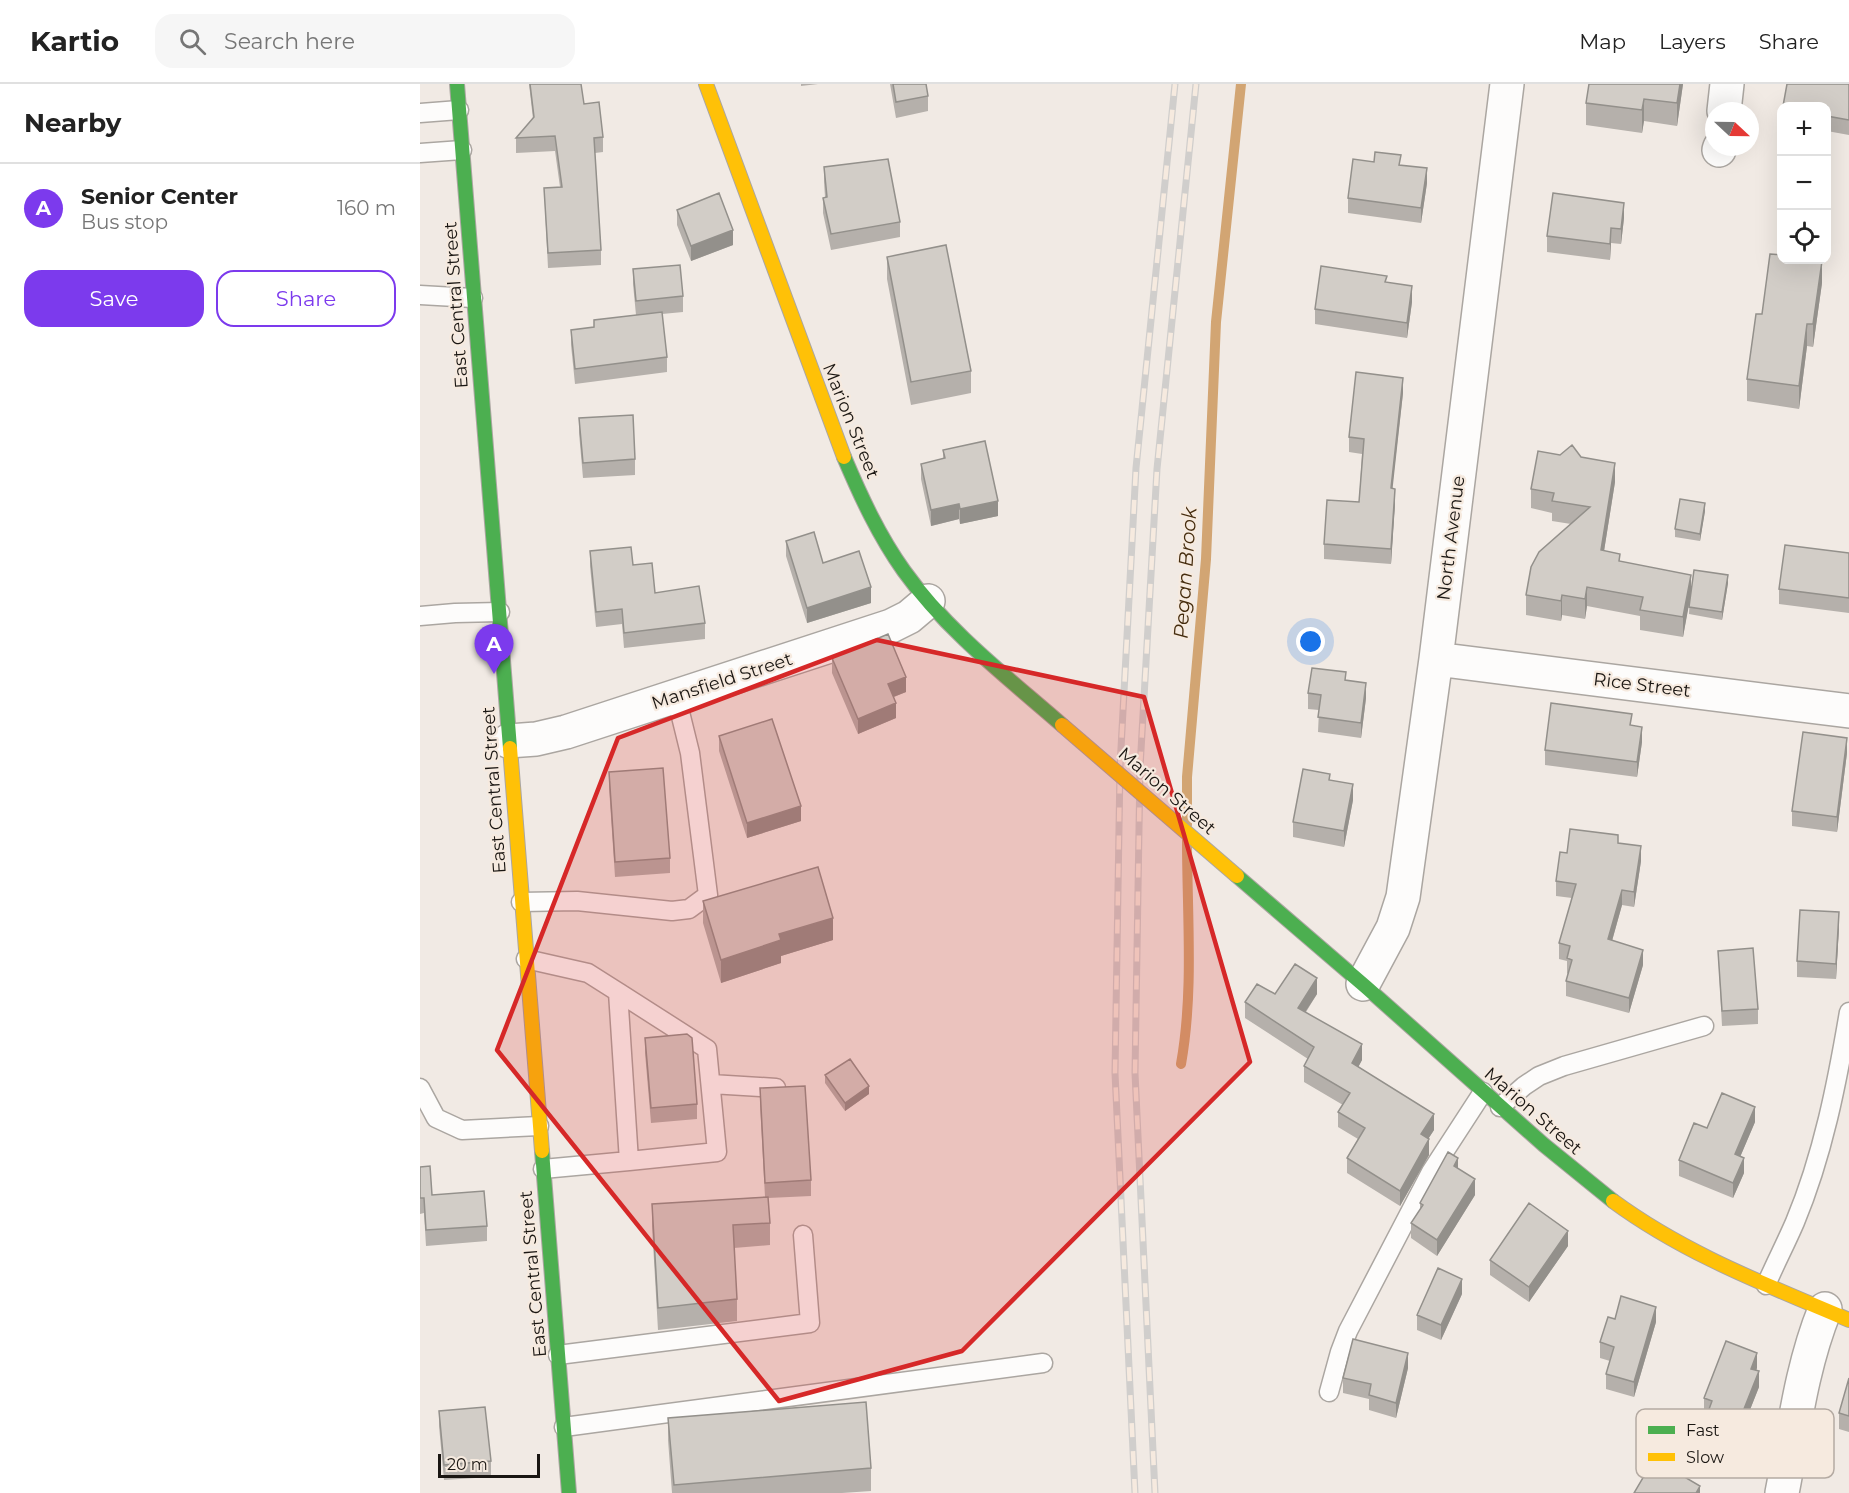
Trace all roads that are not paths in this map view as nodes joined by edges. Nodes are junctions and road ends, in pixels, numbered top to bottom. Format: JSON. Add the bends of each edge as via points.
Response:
{"nodes":[{"id":1,"x":457,"y":84,"type":"edge"},
{"id":2,"x":706,"y":84,"type":"edge"},
{"id":3,"x":1507,"y":84,"type":"edge"},
{"id":4,"x":1727,"y":84,"type":"edge"},
{"id":5,"x":1725,"y":102,"type":"edge"},
{"id":6,"x":459,"y":110,"type":"junction"},
{"id":7,"x":420,"y":113,"type":"edge"},
{"id":8,"x":462,"y":150,"type":"junction"},
{"id":9,"x":420,"y":153,"type":"edge"},
{"id":10,"x":420,"y":295,"type":"edge"},
{"id":11,"x":473,"y":298,"type":"junction"},
{"id":12,"x":928,"y":601,"type":"junction"},
{"id":13,"x":500,"y":612,"type":"junction"},
{"id":14,"x":420,"y":616,"type":"edge"},
{"id":15,"x":1436,"y":659,"type":"junction"},
{"id":16,"x":676,"y":696,"type":"junction"},
{"id":17,"x":1849,"y":711,"type":"edge"},
{"id":18,"x":508,"y":741,"type":"junction"},
{"id":19,"x":521,"y":902,"type":"junction"},
{"id":20,"x":526,"y":959,"type":"junction"},
{"id":21,"x":1363,"y":984,"type":"junction"},
{"id":22,"x":618,"y":992,"type":"junction"},
{"id":23,"x":1849,"y":1012,"type":"edge"},
{"id":24,"x":1704,"y":1026,"type":"dead end"},
{"id":25,"x":711,"y":1084,"type":"junction"},
{"id":26,"x":420,"y":1088,"type":"edge"},
{"id":27,"x":776,"y":1088,"type":"edge"},
{"id":28,"x":1483,"y":1092,"type":"junction"},
{"id":29,"x":1500,"y":1107,"type":"junction"},
{"id":30,"x":539,"y":1126,"type":"junction"},
{"id":31,"x":628,"y":1161,"type":"junction"},
{"id":32,"x":543,"y":1169,"type":"junction"},
{"id":33,"x":803,"y":1235,"type":"dead end"},
{"id":34,"x":1766,"y":1285,"type":"junction"},
{"id":35,"x":1837,"y":1314,"type":"edge"},
{"id":36,"x":558,"y":1355,"type":"junction"},
{"id":37,"x":1043,"y":1363,"type":"dead end"},
{"id":38,"x":1329,"y":1392,"type":"dead end"},
{"id":39,"x":1798,"y":1409,"type":"edge"},
{"id":40,"x":564,"y":1427,"type":"junction"},
{"id":41,"x":1785,"y":1478,"type":"edge"},
{"id":42,"x":569,"y":1493,"type":"edge"},
{"id":43,"x":1782,"y":1493,"type":"edge"}],
"edges":[{"from":1,"to":6,"type":"street","name":"East Central Street"},
{"from":2,"to":12,"type":"street","name":"Marion Street","via":[[848,466],[884,541]]},
{"from":3,"to":15,"type":"street","name":"North Avenue"},
{"from":4,"to":5,"type":"street"},
{"from":6,"to":7,"type":"lane"},
{"from":6,"to":8,"type":"street","name":"East Central Street"},
{"from":8,"to":9,"type":"lane"},
{"from":8,"to":11,"type":"street","name":"East Central Street"},
{"from":10,"to":11,"type":"lane"},
{"from":11,"to":13,"type":"street","name":"East Central Street"},
{"from":12,"to":16,"type":"street","name":"Mansfield Street","via":[[891,626]]},
{"from":12,"to":21,"type":"street","name":"Marion Street","bridge":true,"via":[[1062,725]]},
{"from":13,"to":14,"type":"lane"},
{"from":13,"to":18,"type":"street","name":"East Central Street"},
{"from":15,"to":17,"type":"street","name":"Rice Street"},
{"from":15,"to":21,"type":"street","name":"North Avenue","via":[[1403,897],[1393,928]]},
{"from":16,"to":18,"type":"street","name":"Mansfield Street","via":[[566,732]]},
{"from":16,"to":19,"type":"lane","via":[[690,753],[708,895],[689,909],[672,911],[577,901]]},
{"from":18,"to":19,"type":"street","name":"East Central Street"},
{"from":19,"to":20,"type":"street","name":"East Central Street"},
{"from":20,"to":22,"type":"lane","via":[[588,973]]},
{"from":20,"to":30,"type":"street","name":"East Central Street"},
{"from":21,"to":28,"type":"street","name":"Marion Street"},
{"from":22,"to":25,"type":"lane","via":[[707,1049]]},
{"from":22,"to":31,"type":"lane"},
{"from":23,"to":34,"type":"lane","via":[[1839,1072],[1814,1169]]},
{"from":24,"to":29,"type":"lane","via":[[1564,1066],[1539,1076]]},
{"from":25,"to":27,"type":"lane"},
{"from":25,"to":31,"type":"lane","via":[[717,1152]]},
{"from":26,"to":30,"type":"lane","via":[[436,1118],[462,1130]]},
{"from":28,"to":29,"type":"street","name":"Marion Street"},
{"from":28,"to":38,"type":"lane","via":[[1431,1172],[1348,1331]]},
{"from":29,"to":34,"type":"street","name":"Marion Street","via":[[1606,1195],[1653,1228],[1707,1259]]},
{"from":30,"to":32,"type":"street","name":"East Central Street"},
{"from":31,"to":32,"type":"lane"},
{"from":32,"to":36,"type":"street","name":"East Central Street"},
{"from":33,"to":36,"type":"lane","via":[[810,1323]]},
{"from":34,"to":35,"type":"street","name":"Marion Street"},
{"from":35,"to":39,"type":"street","via":[[1814,1336]]},
{"from":36,"to":40,"type":"street","name":"East Central Street"},
{"from":37,"to":40,"type":"lane"},
{"from":40,"to":42,"type":"street","name":"East Central Street"},
{"from":41,"to":43,"type":"street"}]}
